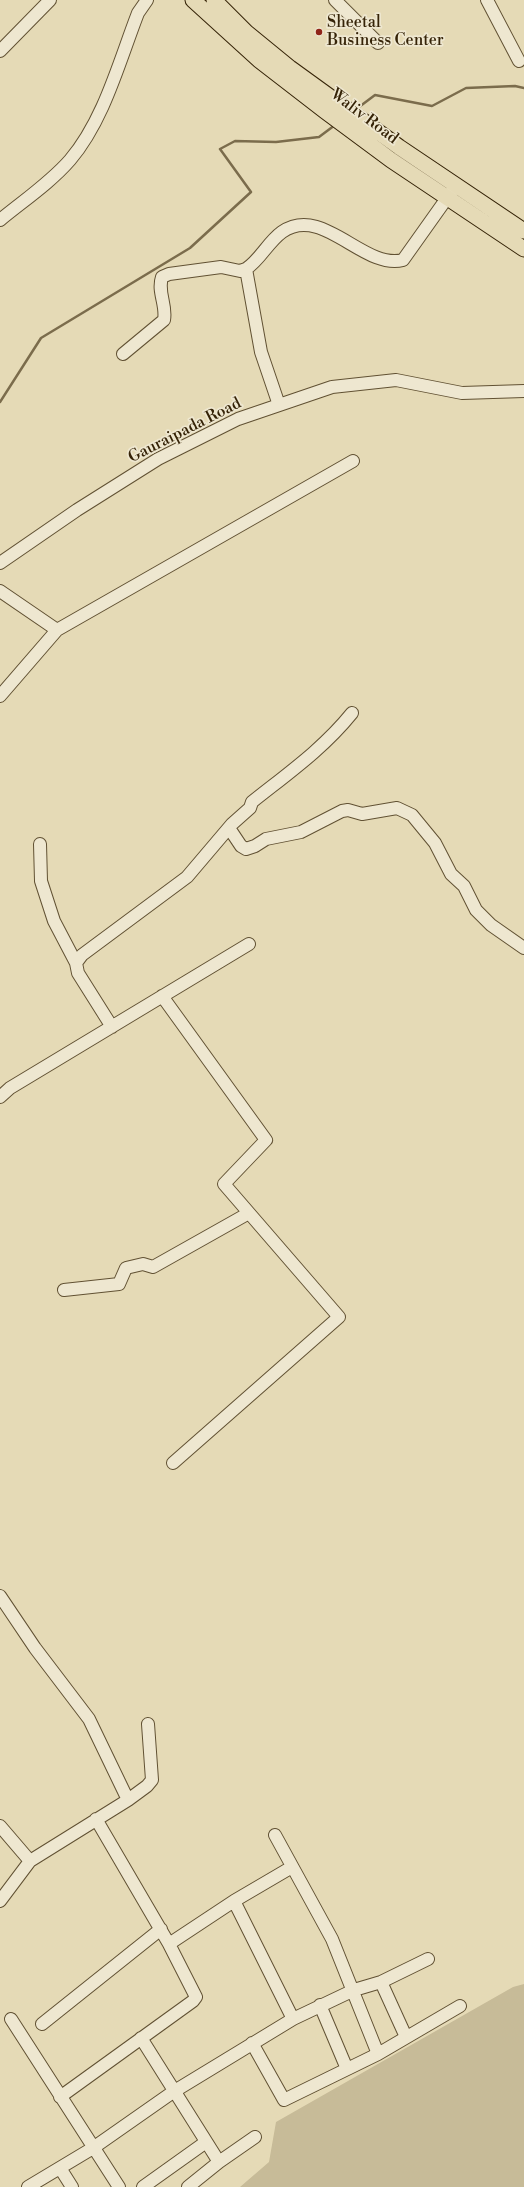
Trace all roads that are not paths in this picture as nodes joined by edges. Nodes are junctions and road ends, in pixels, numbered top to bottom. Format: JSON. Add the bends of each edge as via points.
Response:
{"nodes":[{"id":1,"x":50,"y":0,"type":"edge"},
{"id":2,"x":147,"y":0,"type":"edge"},
{"id":3,"x":193,"y":0,"type":"edge"},
{"id":4,"x":214,"y":0,"type":"edge"},
{"id":5,"x":335,"y":0,"type":"edge"},
{"id":6,"x":487,"y":0,"type":"edge"},
{"id":7,"x":378,"y":43,"type":"dead end"},
{"id":8,"x":0,"y":51,"type":"edge"},
{"id":9,"x":519,"y":61,"type":"dead end"},
{"id":10,"x":456,"y":185,"type":"junction"},
{"id":11,"x":447,"y":198,"type":"junction"},
{"id":12,"x":0,"y":220,"type":"edge"},
{"id":13,"x":524,"y":231,"type":"edge"},
{"id":14,"x":524,"y":249,"type":"edge"},
{"id":15,"x":246,"y":269,"type":"junction"},
{"id":16,"x":123,"y":354,"type":"dead end"},
{"id":17,"x":524,"y":391,"type":"edge"},
{"id":18,"x":279,"y":405,"type":"junction"},
{"id":19,"x":353,"y":461,"type":"dead end"},
{"id":20,"x":0,"y":563,"type":"edge"},
{"id":21,"x":0,"y":591,"type":"edge"},
{"id":22,"x":57,"y":630,"type":"junction"},
{"id":23,"x":0,"y":696,"type":"edge"},
{"id":24,"x":352,"y":712,"type":"dead end"},
{"id":25,"x":229,"y":828,"type":"junction"},
{"id":26,"x":40,"y":844,"type":"dead end"},
{"id":27,"x":249,"y":944,"type":"dead end"},
{"id":28,"x":524,"y":948,"type":"edge"},
{"id":29,"x":76,"y":963,"type":"junction"},
{"id":30,"x":162,"y":996,"type":"junction"},
{"id":31,"x":112,"y":1027,"type":"junction"},
{"id":32,"x":0,"y":1097,"type":"edge"},
{"id":33,"x":249,"y":1213,"type":"junction"},
{"id":34,"x":64,"y":1290,"type":"dead end"},
{"id":35,"x":173,"y":1463,"type":"dead end"},
{"id":36,"x":0,"y":1596,"type":"edge"},
{"id":37,"x":148,"y":1724,"type":"dead end"},
{"id":38,"x":128,"y":1800,"type":"junction"},
{"id":39,"x":96,"y":1819,"type":"junction"},
{"id":40,"x":0,"y":1826,"type":"edge"},
{"id":41,"x":275,"y":1835,"type":"dead end"},
{"id":42,"x":30,"y":1861,"type":"junction"},
{"id":43,"x":292,"y":1867,"type":"junction"},
{"id":44,"x":0,"y":1900,"type":"edge"},
{"id":45,"x":234,"y":1901,"type":"junction"},
{"id":46,"x":161,"y":1929,"type":"junction"},
{"id":47,"x":169,"y":1944,"type":"junction"},
{"id":48,"x":428,"y":1959,"type":"dead end"},
{"id":49,"x":381,"y":1982,"type":"junction"},
{"id":50,"x":354,"y":1990,"type":"junction"},
{"id":51,"x":320,"y":2005,"type":"junction"},
{"id":52,"x":460,"y":2006,"type":"dead end"},
{"id":53,"x":293,"y":2019,"type":"junction"},
{"id":54,"x":11,"y":2020,"type":"dead end"},
{"id":55,"x":42,"y":2024,"type":"dead end"},
{"id":56,"x":406,"y":2037,"type":"junction"},
{"id":57,"x":141,"y":2038,"type":"junction"},
{"id":58,"x":252,"y":2043,"type":"junction"},
{"id":59,"x":378,"y":2054,"type":"junction"},
{"id":60,"x":347,"y":2069,"type":"junction"},
{"id":61,"x":173,"y":2092,"type":"junction"},
{"id":62,"x":60,"y":2097,"type":"junction"},
{"id":63,"x":255,"y":2137,"type":"dead end"},
{"id":64,"x":206,"y":2142,"type":"junction"},
{"id":65,"x":93,"y":2148,"type":"junction"},
{"id":66,"x":219,"y":2162,"type":"junction"},
{"id":67,"x":60,"y":2168,"type":"junction"},
{"id":68,"x":28,"y":2187,"type":"edge"},
{"id":69,"x":72,"y":2187,"type":"edge"},
{"id":70,"x":119,"y":2187,"type":"edge"},
{"id":71,"x":143,"y":2187,"type":"edge"},
{"id":72,"x":188,"y":2187,"type":"edge"}],
"edges":[{"from":1,"to":8,"type":"street"},
{"from":2,"to":12,"type":"street","via":[[138,13],[100,111],[82,145],[59,172]]},
{"from":3,"to":11,"type":"main road","name":"Waliv Road","via":[[259,60]]},
{"from":4,"to":10,"type":"main road","name":"Waliv Road","via":[[246,32],[284,63]]},
{"from":5,"to":7,"type":"street"},
{"from":6,"to":9,"type":"street"},
{"from":10,"to":11,"type":"street"},
{"from":10,"to":13,"type":"main road","name":"Waliv Road"},
{"from":11,"to":14,"type":"main road","name":"Waliv Road"},
{"from":11,"to":15,"type":"street","via":[[403,260],[387,262],[314,226],[300,225],[282,232]]},
{"from":15,"to":16,"type":"street","via":[[240,271],[221,267],[162,277],[159,285],[166,312],[164,320]]},
{"from":15,"to":18,"type":"street","via":[[261,352]]},
{"from":17,"to":18,"type":"street","name":"Gauraipada Road","via":[[462,393],[396,380],[332,387]]},
{"from":18,"to":20,"type":"street","name":"Gauraipada Road","via":[[238,419],[158,459]]},
{"from":19,"to":22,"type":"street"},
{"from":21,"to":22,"type":"street"},
{"from":22,"to":23,"type":"street"},
{"from":24,"to":25,"type":"street","via":[[317,751],[252,802],[250,808]]},
{"from":25,"to":28,"type":"street","via":[[246,849],[266,839],[301,832],[342,811],[362,814],[391,808],[405,810],[435,843],[451,874],[464,886],[476,910],[490,925]]},
{"from":25,"to":29,"type":"street","via":[[187,877],[82,955]]},
{"from":26,"to":29,"type":"street","via":[[41,881],[54,921]]},
{"from":27,"to":30,"type":"street"},
{"from":29,"to":31,"type":"street","via":[[78,973]]},
{"from":30,"to":31,"type":"street"},
{"from":30,"to":33,"type":"street","via":[[266,1140],[224,1184]]},
{"from":31,"to":32,"type":"street","via":[[10,1088]]},
{"from":33,"to":34,"type":"street","via":[[153,1267],[143,1264],[126,1268],[119,1284]]},
{"from":33,"to":35,"type":"street","via":[[339,1317]]},
{"from":36,"to":38,"type":"street","via":[[39,1654],[89,1719]]},
{"from":37,"to":38,"type":"street","via":[[152,1780]]},
{"from":38,"to":39,"type":"street"},
{"from":39,"to":42,"type":"street"},
{"from":39,"to":46,"type":"street"},
{"from":40,"to":42,"type":"street"},
{"from":41,"to":43,"type":"street"},
{"from":42,"to":44,"type":"street"},
{"from":43,"to":45,"type":"street"},
{"from":43,"to":50,"type":"street","via":[[332,1939]]},
{"from":45,"to":47,"type":"street"},
{"from":45,"to":53,"type":"street"},
{"from":46,"to":47,"type":"street"},
{"from":46,"to":55,"type":"street"},
{"from":47,"to":57,"type":"street","via":[[196,1998]]},
{"from":48,"to":49,"type":"street"},
{"from":49,"to":50,"type":"street"},
{"from":49,"to":56,"type":"street"},
{"from":50,"to":51,"type":"street"},
{"from":50,"to":59,"type":"street"},
{"from":51,"to":53,"type":"street"},
{"from":51,"to":60,"type":"street"},
{"from":52,"to":56,"type":"street"},
{"from":53,"to":58,"type":"street"},
{"from":54,"to":62,"type":"street"},
{"from":56,"to":59,"type":"street"},
{"from":57,"to":61,"type":"street"},
{"from":57,"to":62,"type":"street"},
{"from":58,"to":60,"type":"street","via":[[284,2100]]},
{"from":58,"to":61,"type":"street"},
{"from":59,"to":60,"type":"street"},
{"from":61,"to":64,"type":"street"},
{"from":61,"to":65,"type":"street"},
{"from":62,"to":65,"type":"street"},
{"from":63,"to":66,"type":"street"},
{"from":64,"to":66,"type":"street"},
{"from":64,"to":71,"type":"street"},
{"from":65,"to":67,"type":"street"},
{"from":65,"to":70,"type":"street"},
{"from":66,"to":72,"type":"street"},
{"from":67,"to":68,"type":"street"},
{"from":67,"to":69,"type":"street"}]}
